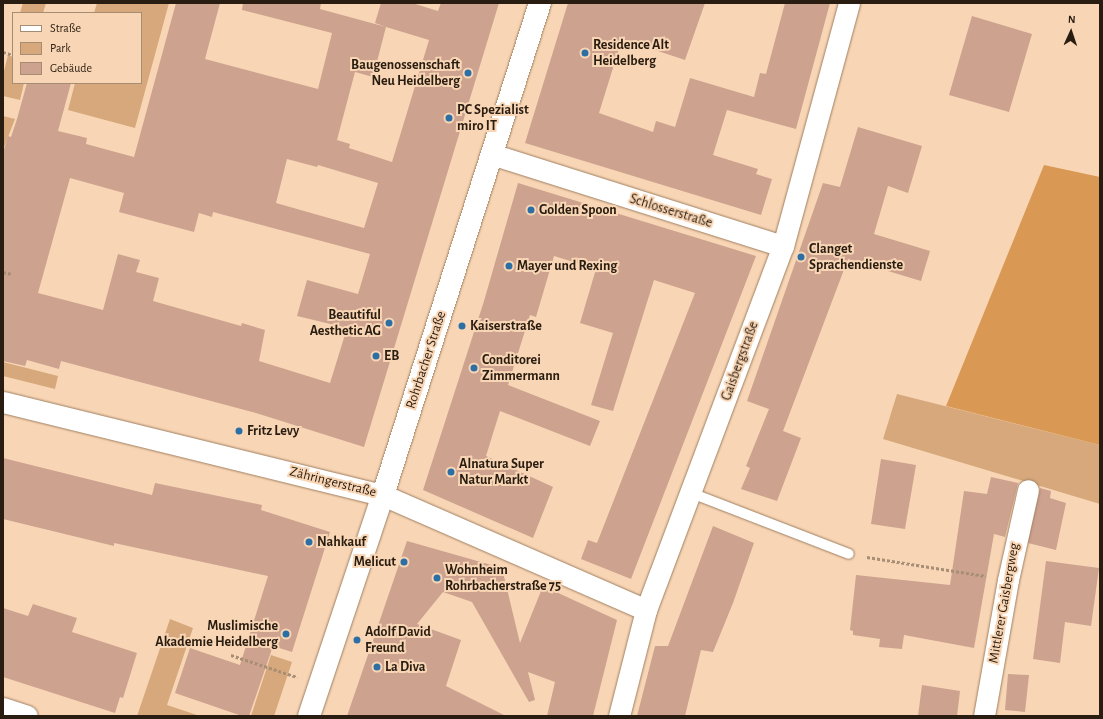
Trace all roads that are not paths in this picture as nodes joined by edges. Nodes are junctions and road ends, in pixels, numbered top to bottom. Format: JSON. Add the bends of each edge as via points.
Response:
{"nodes":[{"id":1,"x":540,"y":3,"type":"edge"},
{"id":2,"x":849,"y":3,"type":"edge"},
{"id":3,"x":491,"y":154,"type":"junction"},
{"id":4,"x":783,"y":246,"type":"junction"},
{"id":5,"x":3,"y":402,"type":"edge"},
{"id":6,"x":1028,"y":490,"type":"dead end"},
{"id":7,"x":691,"y":493,"type":"junction"},
{"id":8,"x":383,"y":495,"type":"junction"},
{"id":9,"x":849,"y":554,"type":"road end"},
{"id":10,"x":646,"y":610,"type":"junction"},
{"id":11,"x":3,"y":708,"type":"edge"},
{"id":12,"x":27,"y":716,"type":"edge"},
{"id":13,"x":309,"y":716,"type":"edge"},
{"id":14,"x":619,"y":716,"type":"edge"},
{"id":15,"x":984,"y":716,"type":"edge"}],
"edges":[{"from":1,"to":3,"type":"main road","name":"Rohrbacher Straße"},
{"from":2,"to":4,"type":"street","name":"Gaisbergstraße"},
{"from":3,"to":4,"type":"street","name":"Schlosserstraße"},
{"from":3,"to":8,"type":"main road","name":"Rohrbacher Straße"},
{"from":4,"to":7,"type":"street","name":"Gaisbergstraße"},
{"from":5,"to":8,"type":"street","name":"Zähringerstraße"},
{"from":6,"to":15,"type":"street","name":"Mittlerer Gaisbergweg","via":[[1008,580]]},
{"from":7,"to":9,"type":"lane"},
{"from":7,"to":10,"type":"street","name":"Gaisbergstraße"},
{"from":8,"to":10,"type":"street","name":"Zähringerstraße"},
{"from":8,"to":13,"type":"main road","name":"Rohrbacher Straße"},
{"from":10,"to":14,"type":"street","name":"Gaisbergstraße"},
{"from":11,"to":12,"type":"street"}]}
